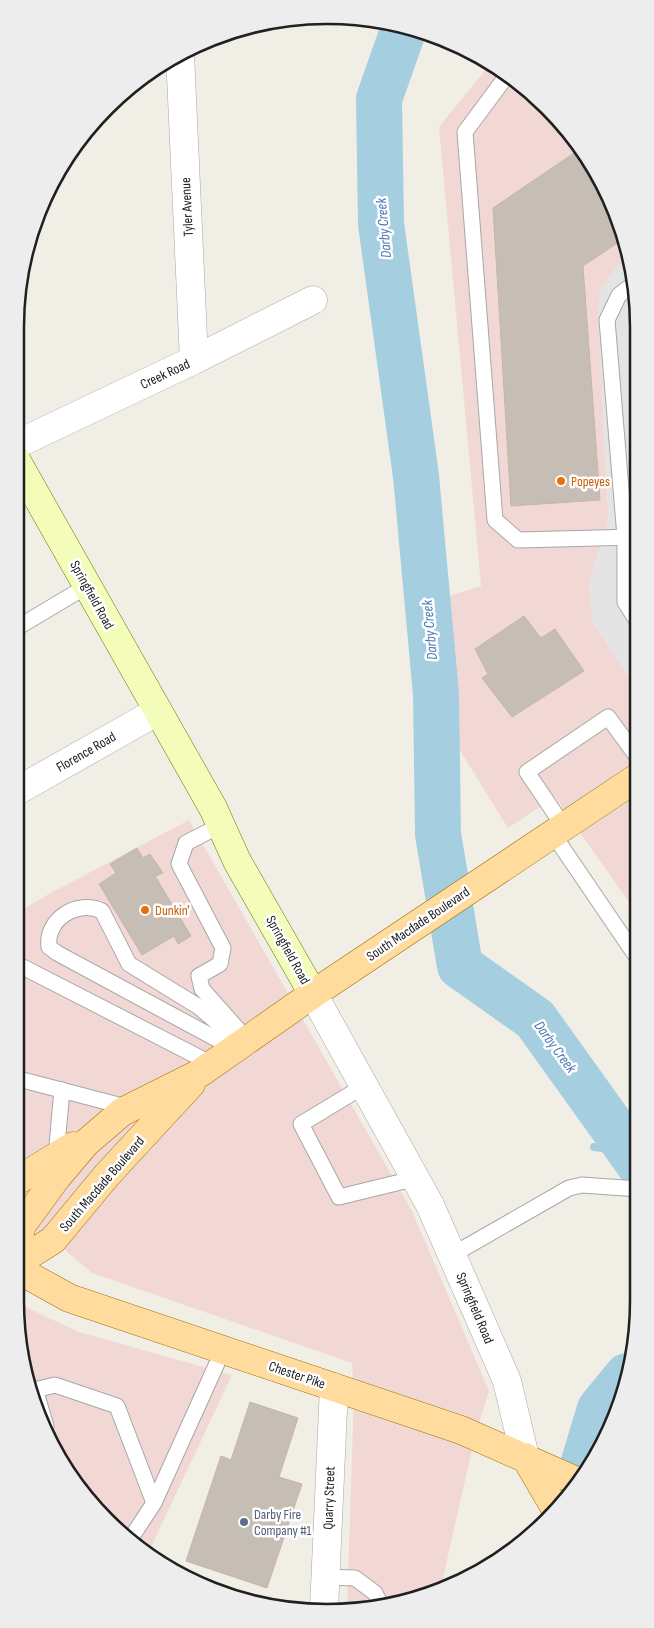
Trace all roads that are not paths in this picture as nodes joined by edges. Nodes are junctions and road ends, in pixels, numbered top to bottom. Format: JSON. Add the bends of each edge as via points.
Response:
{"nodes":[{"id":1,"x":180,"y":61,"type":"edge"},
{"id":2,"x":503,"y":80,"type":"edge"},
{"id":3,"x":628,"y":289,"type":"edge"},
{"id":4,"x":313,"y":300,"type":"dead end"},
{"id":5,"x":194,"y":360,"type":"junction"},
{"id":6,"x":24,"y":441,"type":"edge"},
{"id":7,"x":24,"y":474,"type":"edge"},
{"id":8,"x":630,"y":528,"type":"edge"},
{"id":9,"x":630,"y":537,"type":"edge"},
{"id":10,"x":630,"y":548,"type":"edge"},
{"id":11,"x":87,"y":586,"type":"junction"},
{"id":12,"x":630,"y":610,"type":"edge"},
{"id":13,"x":24,"y":624,"type":"edge"},
{"id":14,"x":158,"y":711,"type":"junction"},
{"id":15,"x":630,"y":747,"type":"edge"},
{"id":16,"x":630,"y":782,"type":"edge"},
{"id":17,"x":24,"y":787,"type":"edge"},
{"id":18,"x":221,"y":825,"type":"junction"},
{"id":19,"x":558,"y":830,"type":"junction"},
{"id":20,"x":630,"y":946,"type":"edge"},
{"id":21,"x":24,"y":969,"type":"edge"},
{"id":22,"x":313,"y":994,"type":"junction"},
{"id":23,"x":241,"y":1044,"type":"junction"},
{"id":24,"x":206,"y":1069,"type":"junction"},
{"id":25,"x":24,"y":1080,"type":"edge"},
{"id":26,"x":364,"y":1086,"type":"junction"},
{"id":27,"x":62,"y":1090,"type":"junction"},
{"id":28,"x":131,"y":1108,"type":"junction"},
{"id":29,"x":104,"y":1127,"type":"junction"},
{"id":30,"x":56,"y":1156,"type":"junction"},
{"id":31,"x":24,"y":1176,"type":"edge"},
{"id":32,"x":417,"y":1178,"type":"junction"},
{"id":33,"x":630,"y":1188,"type":"edge"},
{"id":34,"x":24,"y":1222,"type":"edge"},
{"id":35,"x":452,"y":1255,"type":"junction"},
{"id":36,"x":24,"y":1258,"type":"edge"},
{"id":37,"x":24,"y":1273,"type":"edge"},
{"id":38,"x":223,"y":1350,"type":"junction"},
{"id":39,"x":334,"y":1387,"type":"junction"},
{"id":40,"x":37,"y":1389,"type":"edge"},
{"id":41,"x":525,"y":1457,"type":"junction"},
{"id":42,"x":573,"y":1479,"type":"edge"},
{"id":43,"x":154,"y":1503,"type":"junction"},
{"id":44,"x":552,"y":1504,"type":"edge"},
{"id":45,"x":133,"y":1534,"type":"edge"},
{"id":46,"x":326,"y":1577,"type":"junction"},
{"id":47,"x":378,"y":1600,"type":"edge"},
{"id":48,"x":324,"y":1604,"type":"edge"}],
"edges":[{"from":1,"to":5,"type":"street","name":"Tyler Avenue"},
{"from":2,"to":9,"type":"lane","via":[[465,132],[495,520],[518,540]]},
{"from":3,"to":8,"type":"lane","via":[[619,295],[607,320]]},
{"from":4,"to":5,"type":"street","name":"Creek Road"},
{"from":5,"to":6,"type":"street","name":"Creek Road"},
{"from":7,"to":11,"type":"main road","name":"Springfield Road"},
{"from":10,"to":12,"type":"lane","via":[[625,602]]},
{"from":11,"to":13,"type":"lane"},
{"from":11,"to":14,"type":"main road","name":"Springfield Road"},
{"from":14,"to":17,"type":"street","name":"Florence Road"},
{"from":14,"to":18,"type":"main road","name":"Springfield Road"},
{"from":15,"to":19,"type":"lane","via":[[608,717],[526,772]]},
{"from":16,"to":19,"type":"main road","name":"South Macdade Boulevard"},
{"from":18,"to":22,"type":"main road","name":"Springfield Road","via":[[237,861]]},
{"from":18,"to":23,"type":"lane","via":[[186,842],[179,864],[223,948],[220,964],[199,976],[202,989]]},
{"from":19,"to":20,"type":"lane"},
{"from":19,"to":22,"type":"main road","name":"South Macdade Boulevard"},
{"from":21,"to":24,"type":"lane"},
{"from":22,"to":23,"type":"main road","name":"South Macdade Boulevard"},
{"from":22,"to":26,"type":"street","name":"Springfield Road"},
{"from":23,"to":23,"type":"lane","via":[[56,953],[49,947],[51,928],[60,916],[80,908],[93,907],[102,911],[130,964],[199,1007]]},
{"from":23,"to":24,"type":"main road","name":"South Macdade Boulevard"},
{"from":24,"to":28,"type":"main road","name":"South Macdade Boulevard"},
{"from":24,"to":36,"type":"main road","name":"South Macdade Boulevard","via":[[107,1175],[53,1240]]},
{"from":25,"to":27,"type":"lane"},
{"from":26,"to":32,"type":"street","name":"Springfield Road"},
{"from":26,"to":32,"type":"lane","via":[[301,1124],[340,1197]]},
{"from":27,"to":28,"type":"lane"},
{"from":27,"to":30,"type":"lane"},
{"from":28,"to":29,"type":"main road","name":"South Macdade Boulevard"},
{"from":29,"to":30,"type":"main road"},
{"from":29,"to":34,"type":"main road","name":"South Macdade Boulevard","via":[[70,1160]]},
{"from":30,"to":31,"type":"main road"},
{"from":32,"to":35,"type":"street","name":"Springfield Road"},
{"from":33,"to":35,"type":"lane","via":[[582,1185],[557,1193]]},
{"from":35,"to":41,"type":"street","name":"Springfield Road","via":[[506,1381]]},
{"from":37,"to":38,"type":"main road","name":"Chester Pike","via":[[69,1298]]},
{"from":38,"to":39,"type":"main road","name":"Chester Pike"},
{"from":38,"to":43,"type":"lane"},
{"from":39,"to":41,"type":"main road","name":"Chester Pike","via":[[461,1430]]},
{"from":39,"to":46,"type":"street","name":"Quarry Street"},
{"from":40,"to":43,"type":"lane","via":[[55,1385],[117,1406]]},
{"from":41,"to":42,"type":"main road","name":"Chester Pike"},
{"from":41,"to":44,"type":"main road"},
{"from":43,"to":45,"type":"lane"},
{"from":46,"to":47,"type":"lane","via":[[355,1578],[375,1593]]},
{"from":46,"to":48,"type":"street","name":"Quarry Street"}]}
